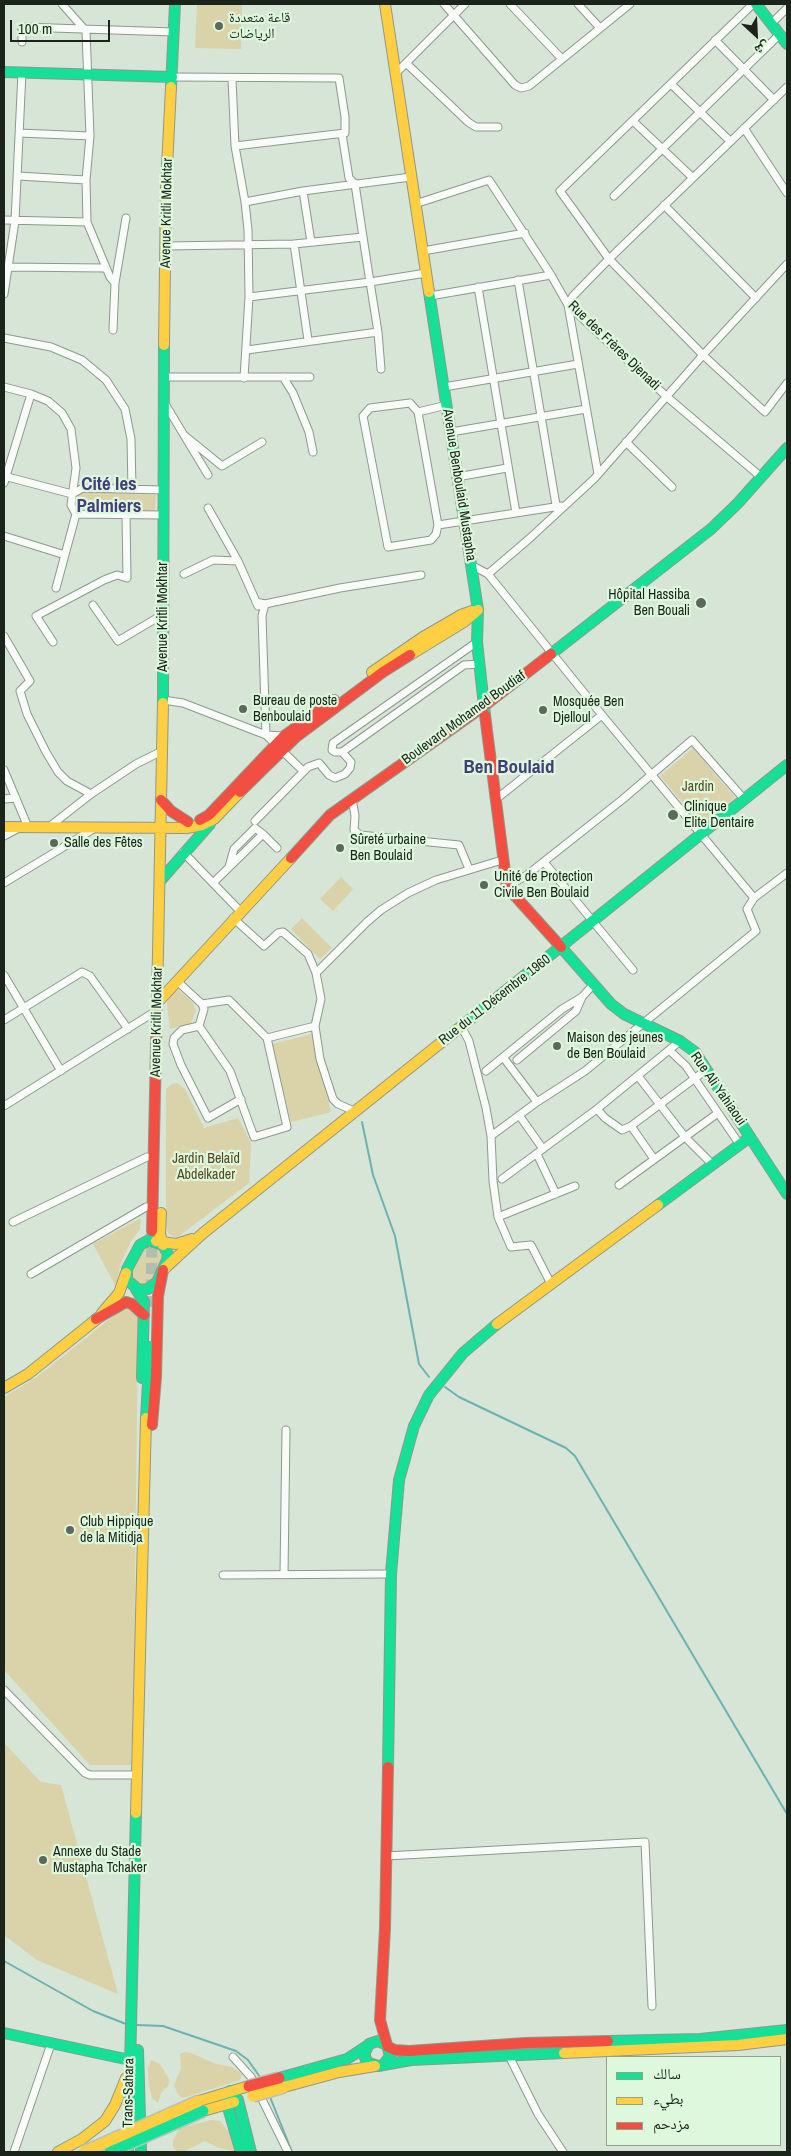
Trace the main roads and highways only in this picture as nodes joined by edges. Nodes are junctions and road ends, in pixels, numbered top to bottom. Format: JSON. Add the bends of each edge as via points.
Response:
{"nodes":[{"id":1,"x":175,"y":4,"type":"edge"},
{"id":2,"x":385,"y":4,"type":"edge"},
{"id":3,"x":754,"y":4,"type":"edge"},
{"id":4,"x":787,"y":44,"type":"edge"},
{"id":5,"x":4,"y":72,"type":"edge"},
{"id":6,"x":172,"y":78,"type":"junction"},
{"id":7,"x":787,"y":448,"type":"edge"},
{"id":8,"x":478,"y":610,"type":"junction"},
{"id":9,"x":484,"y":706,"type":"junction"},
{"id":10,"x":281,"y":743,"type":"junction"},
{"id":11,"x":787,"y":765,"type":"edge"},
{"id":12,"x":161,"y":800,"type":"junction"},
{"id":13,"x":214,"y":819,"type":"junction"},
{"id":14,"x":188,"y":822,"type":"junction"},
{"id":15,"x":161,"y":824,"type":"junction"},
{"id":16,"x":4,"y":827,"type":"edge"},
{"id":17,"x":160,"y":881,"type":"junction"},
{"id":18,"x":560,"y":948,"type":"junction"},
{"id":19,"x":157,"y":1007,"type":"junction"},
{"id":20,"x":156,"y":1107,"type":"junction"},
{"id":21,"x":750,"y":1137,"type":"junction"},
{"id":22,"x":786,"y":1189,"type":"edge"},
{"id":23,"x":202,"y":1234,"type":"junction"},
{"id":24,"x":158,"y":1240,"type":"junction"},
{"id":25,"x":140,"y":1245,"type":"junction"},
{"id":26,"x":163,"y":1270,"type":"junction"},
{"id":27,"x":127,"y":1271,"type":"junction"},
{"id":28,"x":136,"y":1289,"type":"junction"},
{"id":29,"x":148,"y":1311,"type":"junction"},
{"id":30,"x":96,"y":1319,"type":"junction"},
{"id":31,"x":4,"y":1388,"type":"edge"},
{"id":32,"x":149,"y":1426,"type":"junction"},
{"id":33,"x":134,"y":2015,"type":"junction"},
{"id":34,"x":380,"y":2020,"type":"junction"},
{"id":35,"x":787,"y":2030,"type":"edge"},
{"id":36,"x":4,"y":2033,"type":"edge"},
{"id":37,"x":134,"y":2035,"type":"junction"},
{"id":38,"x":787,"y":2039,"type":"edge"},
{"id":39,"x":368,"y":2045,"type":"junction"},
{"id":40,"x":387,"y":2046,"type":"junction"},
{"id":41,"x":130,"y":2064,"type":"junction"},
{"id":42,"x":380,"y":2065,"type":"junction"},
{"id":43,"x":281,"y":2082,"type":"junction"},
{"id":44,"x":251,"y":2091,"type":"junction"},
{"id":45,"x":230,"y":2092,"type":"junction"},
{"id":46,"x":233,"y":2102,"type":"junction"},
{"id":47,"x":201,"y":2106,"type":"junction"},
{"id":48,"x":235,"y":2125,"type":"junction"},
{"id":49,"x":141,"y":2150,"type":"edge"},
{"id":50,"x":58,"y":2152,"type":"edge"},
{"id":51,"x":84,"y":2152,"type":"edge"},
{"id":52,"x":110,"y":2152,"type":"edge"},
{"id":53,"x":128,"y":2152,"type":"edge"},
{"id":54,"x":242,"y":2152,"type":"edge"},
{"id":55,"x":251,"y":2152,"type":"edge"}],
"edges":[{"from":1,"to":6,"type":"main road","name":"Avenue Kritli Mokhtar"},
{"from":2,"to":8,"type":"main road","name":"Avenue Benboulaid Mustapha"},
{"from":3,"to":4,"type":"main road"},
{"from":5,"to":6,"type":"main road"},
{"from":6,"to":12,"type":"main road","name":"Avenue Kritli Mokhtar","via":[[166,187]]},
{"from":7,"to":9,"type":"main road","name":"Boulevard Mohamed Boudiaf","via":[[711,529]]},
{"from":8,"to":9,"type":"main road","name":"Avenue Benboulaid Mustapha","via":[[477,642]]},
{"from":8,"to":10,"type":"main road","via":[[461,615],[423,637]]},
{"from":9,"to":18,"type":"main road","name":"Avenue Benboulaid Mustapha","via":[[507,887]]},
{"from":9,"to":19,"type":"main road","name":"Boulevard Mohamed Boudiaf","via":[[330,815],[237,914]]},
{"from":10,"to":13,"type":"main road"},
{"from":10,"to":14,"type":"main road","via":[[208,815]]},
{"from":11,"to":18,"type":"main road","name":"Rue du 11 Décembre 1960"},
{"from":12,"to":14,"type":"main road","via":[[170,811]]},
{"from":12,"to":15,"type":"main road","name":"Avenue Kritli Mokhtar"},
{"from":13,"to":15,"type":"main road","via":[[189,828]]},
{"from":13,"to":17,"type":"main road"},
{"from":14,"to":15,"type":"main road"},
{"from":15,"to":16,"type":"main road"},
{"from":15,"to":17,"type":"main road","name":"Avenue Kritli Mokhtar"},
{"from":17,"to":19,"type":"main road","name":"Avenue Kritli Mokhtar"},
{"from":18,"to":21,"type":"main road","name":"Rue Ali Yahiaoui","via":[[624,1014],[680,1041],[695,1052]]},
{"from":18,"to":23,"type":"main road","name":"Rue du 11 Décembre 1960"},
{"from":19,"to":20,"type":"main road","name":"Avenue Kritli Mokhtar"},
{"from":20,"to":24,"type":"main road","via":[[162,1147]]},
{"from":20,"to":25,"type":"main road","via":[[150,1123],[144,1234]]},
{"from":21,"to":22,"type":"main road","name":"Rue Ali Yahiaoui"},
{"from":21,"to":34,"type":"main road","via":[[505,1318],[463,1353],[429,1395],[414,1426],[402,1466],[391,1574],[385,1928]]},
{"from":23,"to":24,"type":"main road","name":"Rue du 11 Décembre 1960","via":[[182,1244]]},
{"from":23,"to":26,"type":"main road","name":"Rue du 11 Décembre 1960"},
{"from":24,"to":25,"type":"main road"},
{"from":24,"to":26,"type":"main road","via":[[168,1254]]},
{"from":25,"to":27,"type":"main road"},
{"from":26,"to":28,"type":"main road","via":[[152,1286],[143,1291]]},
{"from":26,"to":32,"type":"main road","via":[[158,1296],[156,1377]]},
{"from":27,"to":28,"type":"main road","via":[[127,1280]]},
{"from":27,"to":30,"type":"main road","via":[[119,1293]]},
{"from":28,"to":29,"type":"main road"},
{"from":28,"to":30,"type":"main road"},
{"from":29,"to":30,"type":"main road","via":[[126,1302]]},
{"from":29,"to":32,"type":"main road"},
{"from":29,"to":32,"type":"main road","via":[[142,1378]]},
{"from":30,"to":31,"type":"main road","via":[[28,1374]]},
{"from":32,"to":33,"type":"main road"},
{"from":32,"to":33,"type":"main road","via":[[136,1775]]},
{"from":33,"to":37,"type":"main road"},
{"from":34,"to":39,"type":"main road"},
{"from":34,"to":40,"type":"main road"},
{"from":35,"to":40,"type":"main road","via":[[700,2039],[525,2043],[409,2051]]},
{"from":36,"to":41,"type":"main road"},
{"from":37,"to":41,"type":"main road","name":"Trans-Sahara"},
{"from":37,"to":49,"type":"main road"},
{"from":38,"to":42,"type":"main road","via":[[738,2045],[411,2060]]},
{"from":39,"to":40,"type":"main road","via":[[378,2041]]},
{"from":39,"to":42,"type":"main road","via":[[365,2058],[369,2063]]},
{"from":39,"to":43,"type":"main road","via":[[347,2059]]},
{"from":40,"to":42,"type":"main road","via":[[390,2056]]},
{"from":41,"to":50,"type":"main road","via":[[115,2105],[105,2121]]},
{"from":41,"to":53,"type":"main road","name":"Trans-Sahara"},
{"from":42,"to":43,"type":"main road"},
{"from":43,"to":44,"type":"main road","bridge":true},
{"from":44,"to":45,"type":"main road"},
{"from":44,"to":46,"type":"main road"},
{"from":45,"to":46,"type":"main road"},
{"from":45,"to":47,"type":"main road"},
{"from":46,"to":47,"type":"main road"},
{"from":46,"to":48,"type":"main road"},
{"from":46,"to":55,"type":"main road"},
{"from":47,"to":48,"type":"main road","via":[[221,2114]]},
{"from":47,"to":51,"type":"main road","bridge":true},
{"from":47,"to":52,"type":"main road","bridge":true},
{"from":48,"to":54,"type":"main road"}]}
